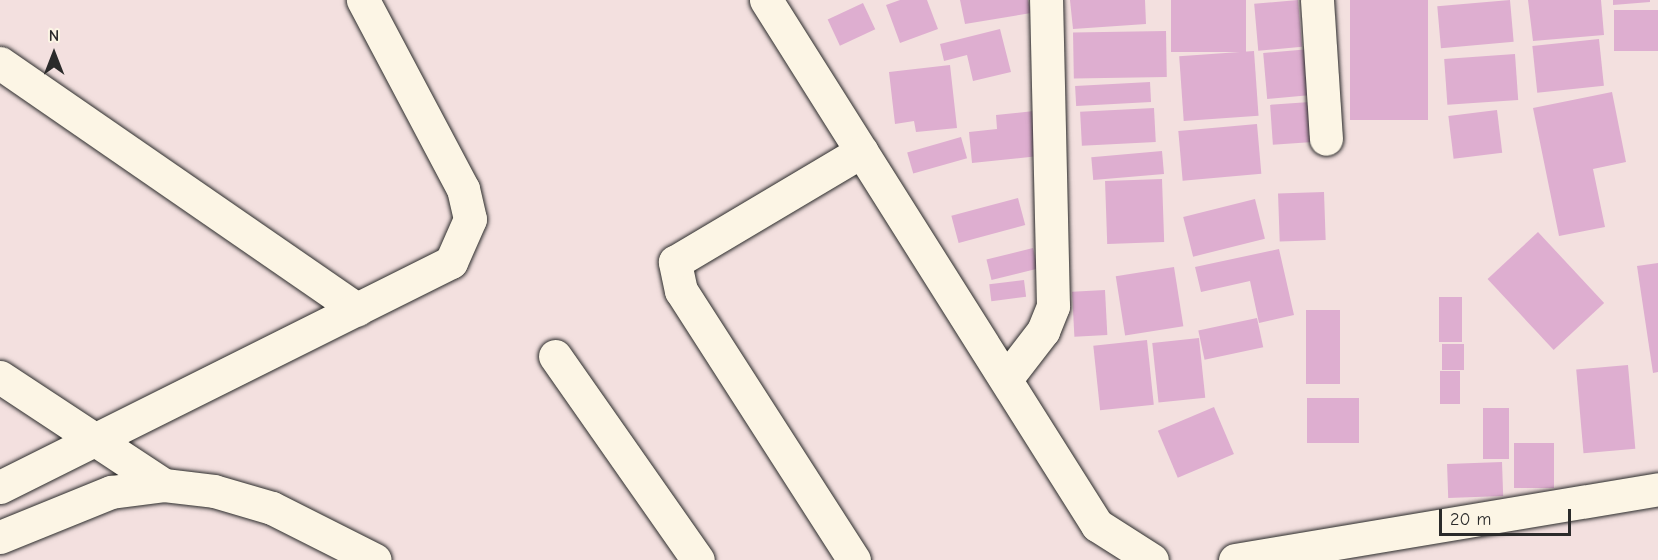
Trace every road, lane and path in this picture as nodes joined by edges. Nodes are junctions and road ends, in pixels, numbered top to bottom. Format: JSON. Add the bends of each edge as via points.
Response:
{"nodes":[{"id":1,"x":363,"y":0,"type":"edge"},
{"id":2,"x":766,"y":0,"type":"edge"},
{"id":3,"x":1046,"y":0,"type":"edge"},
{"id":4,"x":1317,"y":0,"type":"edge"},
{"id":5,"x":0,"y":63,"type":"edge"},
{"id":6,"x":1326,"y":139,"type":"dead end"},
{"id":7,"x":862,"y":151,"type":"junction"},
{"id":8,"x":357,"y":309,"type":"junction"},
{"id":9,"x":555,"y":356,"type":"dead end"},
{"id":10,"x":0,"y":377,"type":"edge"},
{"id":11,"x":1006,"y":379,"type":"junction"},
{"id":12,"x":95,"y":440,"type":"junction"},
{"id":13,"x":164,"y":485,"type":"junction"},
{"id":14,"x":0,"y":487,"type":"edge"},
{"id":15,"x":1658,"y":489,"type":"edge"},
{"id":16,"x":0,"y":537,"type":"edge"},
{"id":17,"x":375,"y":560,"type":"edge"},
{"id":18,"x":698,"y":560,"type":"edge"},
{"id":19,"x":854,"y":560,"type":"edge"},
{"id":20,"x":1152,"y":560,"type":"edge"},
{"id":21,"x":1235,"y":560,"type":"edge"}],
"edges":[{"from":1,"to":8,"type":"street","via":[[463,189],[470,219],[452,262]]},
{"from":2,"to":7,"type":"street"},
{"from":3,"to":11,"type":"street","via":[[1053,306],[1043,331]]},
{"from":4,"to":6,"type":"street"},
{"from":5,"to":8,"type":"street"},
{"from":7,"to":11,"type":"street"},
{"from":7,"to":19,"type":"street","via":[[675,262],[681,291]]},
{"from":8,"to":12,"type":"street"},
{"from":9,"to":18,"type":"street"},
{"from":10,"to":12,"type":"street"},
{"from":11,"to":20,"type":"street","via":[[1097,525]]},
{"from":12,"to":13,"type":"street"},
{"from":12,"to":14,"type":"street"},
{"from":13,"to":16,"type":"street","via":[[111,492]]},
{"from":13,"to":17,"type":"street","via":[[214,491],[272,508]]},
{"from":15,"to":21,"type":"street"}]}
